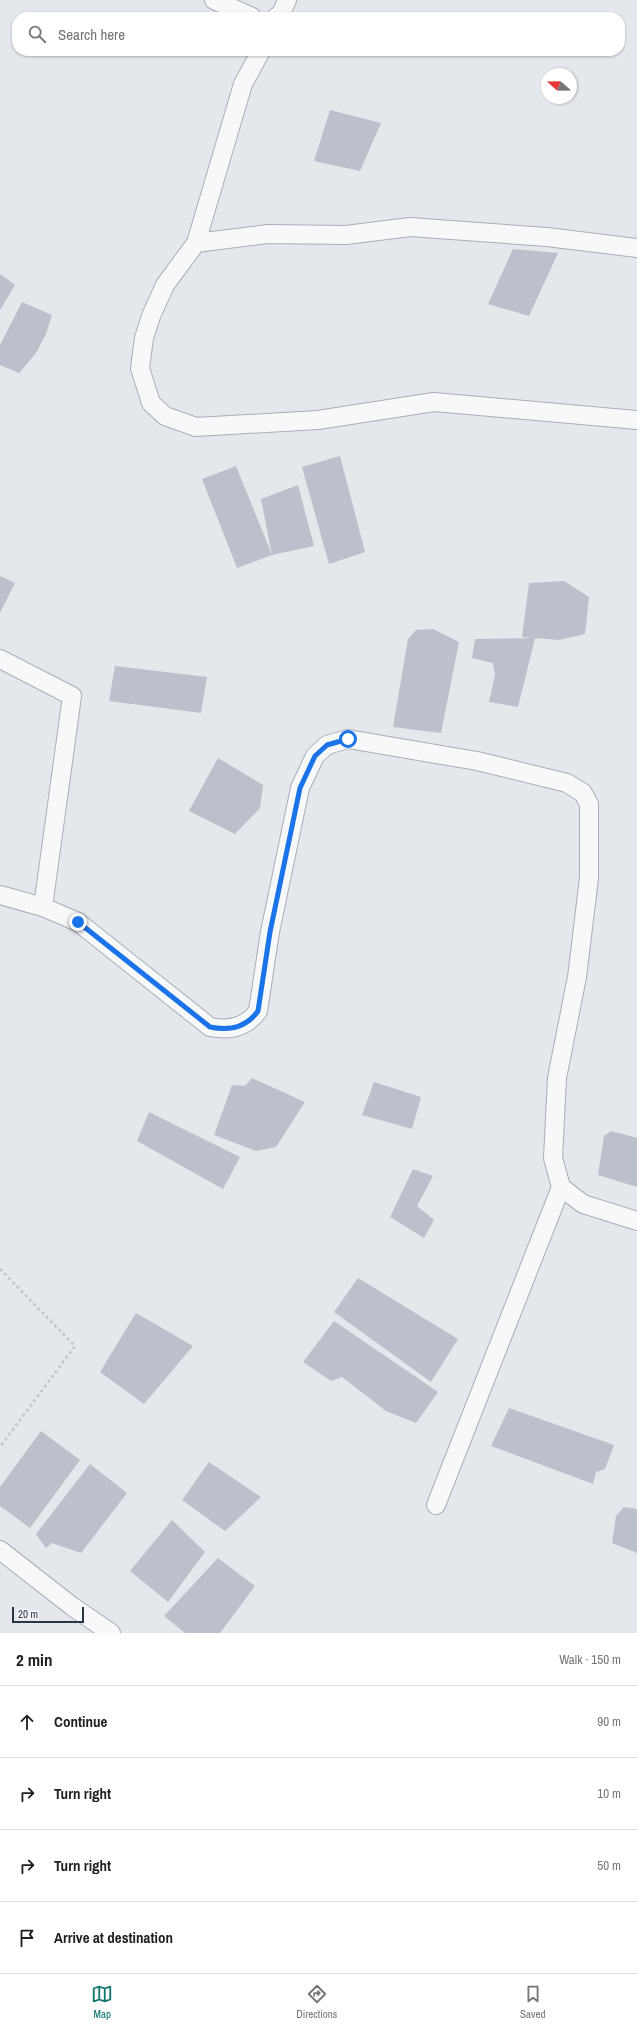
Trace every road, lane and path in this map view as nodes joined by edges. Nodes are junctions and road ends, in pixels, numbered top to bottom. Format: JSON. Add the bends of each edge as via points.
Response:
{"nodes":[{"id":1,"x":214,"y":0,"type":"edge"},
{"id":2,"x":287,"y":0,"type":"edge"},
{"id":3,"x":241,"y":12,"type":"edge"},
{"id":4,"x":281,"y":12,"type":"edge"},
{"id":5,"x":258,"y":56,"type":"edge"},
{"id":6,"x":196,"y":243,"type":"junction"},
{"id":7,"x":637,"y":248,"type":"edge"},
{"id":8,"x":637,"y":420,"type":"edge"},
{"id":9,"x":0,"y":659,"type":"edge"},
{"id":10,"x":0,"y":894,"type":"edge"},
{"id":11,"x":43,"y":906,"type":"junction"},
{"id":12,"x":561,"y":1187,"type":"junction"},
{"id":13,"x":637,"y":1221,"type":"edge"},
{"id":14,"x":0,"y":1268,"type":"edge"},
{"id":15,"x":0,"y":1447,"type":"edge"},
{"id":16,"x":436,"y":1505,"type":"dead end"},
{"id":17,"x":0,"y":1550,"type":"edge"},
{"id":18,"x":111,"y":1633,"type":"edge"}],
"edges":[{"from":1,"to":3,"type":"street"},
{"from":2,"to":4,"type":"street"},
{"from":5,"to":6,"type":"street","via":[[243,84]]},
{"from":6,"to":7,"type":"street","via":[[268,234],[346,236],[410,227],[547,237]]},
{"from":6,"to":8,"type":"street","via":[[165,285],[144,338],[140,368],[151,403],[165,416],[203,427],[318,420],[434,402]]},
{"from":9,"to":11,"type":"street","via":[[72,696]]},
{"from":10,"to":11,"type":"street"},
{"from":11,"to":12,"type":"street","via":[[78,922],[210,1027],[224,1030],[251,1020],[258,1011],[270,932],[300,788],[315,756],[327,745],[348,739],[477,761],[567,783],[584,793],[589,804],[589,878],[577,977],[557,1078],[553,1158]]},
{"from":12,"to":13,"type":"street","via":[[582,1204]]},
{"from":12,"to":16,"type":"street"},
{"from":14,"to":15,"type":"path","via":[[76,1346]]},
{"from":17,"to":18,"type":"street","via":[[74,1608]]}]}
